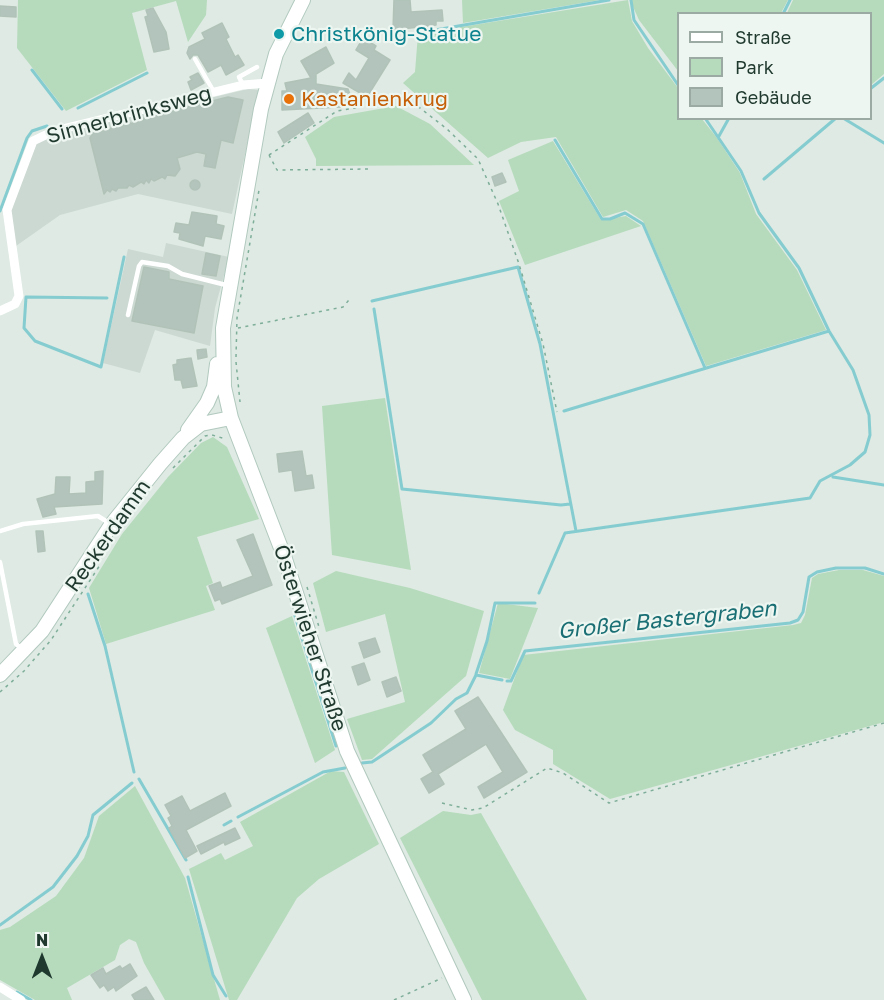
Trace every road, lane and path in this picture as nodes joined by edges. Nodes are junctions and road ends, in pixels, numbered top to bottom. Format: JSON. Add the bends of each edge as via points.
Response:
{"nodes":[{"id":1,"x":303,"y":0,"type":"edge"},
{"id":2,"x":195,"y":58,"type":"dead end"},
{"id":3,"x":257,"y":67,"type":"dead end"},
{"id":4,"x":268,"y":83,"type":"junction"},
{"id":5,"x":243,"y":85,"type":"junction"},
{"id":6,"x":214,"y":92,"type":"junction"},
{"id":7,"x":254,"y":152,"type":"junction"},
{"id":8,"x":269,"y":155,"type":"junction"},
{"id":9,"x":371,"y":169,"type":"dead end"},
{"id":10,"x":258,"y":185,"type":"dead end"},
{"id":11,"x":235,"y":260,"type":"junction"},
{"id":12,"x":226,"y":285,"type":"junction"},
{"id":13,"x":350,"y":300,"type":"dead end"},
{"id":14,"x":0,"y":311,"type":"edge"},
{"id":15,"x":128,"y":315,"type":"dead end"},
{"id":16,"x":230,"y":328,"type":"junction"},
{"id":17,"x":233,"y":409,"type":"junction"},
{"id":18,"x":557,"y":412,"type":"dead end"},
{"id":19,"x":199,"y":414,"type":"junction"},
{"id":20,"x":238,"y":437,"type":"junction"},
{"id":21,"x":183,"y":438,"type":"junction"},
{"id":22,"x":167,"y":474,"type":"dead end"},
{"id":23,"x":111,"y":525,"type":"junction"},
{"id":24,"x":0,"y":531,"type":"edge"},
{"id":25,"x":102,"y":561,"type":"dead end"},
{"id":26,"x":0,"y":562,"type":"edge"},
{"id":27,"x":300,"y":580,"type":"dead end"},
{"id":28,"x":317,"y":636,"type":"dead end"},
{"id":29,"x":25,"y":651,"type":"junction"},
{"id":30,"x":0,"y":675,"type":"edge"},
{"id":31,"x":0,"y":692,"type":"edge"},
{"id":32,"x":884,"y":723,"type":"edge"},
{"id":33,"x":442,"y":804,"type":"dead end"},
{"id":34,"x":456,"y":973,"type":"junction"},
{"id":35,"x":0,"y":987,"type":"edge"},
{"id":36,"x":21,"y":1000,"type":"edge"},
{"id":37,"x":394,"y":1000,"type":"edge"},
{"id":38,"x":464,"y":1000,"type":"edge"}],
"edges":[{"from":1,"to":4,"type":"street","name":"Österwieher Straße","via":[[282,40]]},
{"from":2,"to":6,"type":"lane"},
{"from":3,"to":5,"type":"lane","via":[[239,76]]},
{"from":4,"to":5,"type":"street","name":"Sinnerbrinksweg"},
{"from":4,"to":7,"type":"street","name":"Österwieher Straße"},
{"from":5,"to":6,"type":"street","name":"Sinnerbrinksweg"},
{"from":6,"to":14,"type":"street","name":"Sinnerbrinksweg","via":[[54,131],[33,141],[7,210],[19,296],[15,304]]},
{"from":7,"to":8,"type":"path"},
{"from":7,"to":11,"type":"street","name":"Österwieher Straße"},
{"from":8,"to":9,"type":"path","via":[[277,170]]},
{"from":8,"to":18,"type":"path","via":[[338,111],[401,100],[411,101],[447,129],[478,159],[498,204],[543,344]]},
{"from":10,"to":16,"type":"path","via":[[260,192]]},
{"from":11,"to":12,"type":"street","name":"Österwieher Straße"},
{"from":11,"to":16,"type":"street","name":"Österwieher Straße"},
{"from":12,"to":15,"type":"lane","via":[[182,274],[168,266],[142,262]]},
{"from":12,"to":19,"type":"street","name":"Österwieher Straße","via":[[218,327],[215,380]]},
{"from":13,"to":16,"type":"path","via":[[344,307]]},
{"from":16,"to":17,"type":"path","via":[[236,361]]},
{"from":16,"to":17,"type":"street","name":"Österwieher Straße","via":[[222,359]]},
{"from":17,"to":19,"type":"street","via":[[207,409]]},
{"from":17,"to":20,"type":"street","name":"Österwieher Straße"},
{"from":17,"to":21,"type":"street","name":"Reckerdamm","via":[[201,424]]},
{"from":19,"to":21,"type":"street","name":"Österwieher Straße"},
{"from":20,"to":22,"type":"path","via":[[230,440],[205,436]]},
{"from":20,"to":34,"type":"street","name":"Österwieher Straße","via":[[277,536],[347,751]]},
{"from":21,"to":23,"type":"street","name":"Reckerdamm"},
{"from":23,"to":24,"type":"lane","via":[[98,516],[23,524]]},
{"from":23,"to":29,"type":"street","name":"Reckerdamm"},
{"from":25,"to":31,"type":"path","via":[[51,640]]},
{"from":26,"to":29,"type":"lane","via":[[16,644]]},
{"from":27,"to":28,"type":"path","via":[[308,588],[320,625]]},
{"from":29,"to":30,"type":"street","name":"Reckerdamm"},
{"from":32,"to":33,"type":"path","via":[[609,803],[563,773],[547,768],[483,808],[472,810]]},
{"from":34,"to":37,"type":"path"},
{"from":34,"to":38,"type":"street","name":"Österwieher Straße"},
{"from":35,"to":36,"type":"street"}]}
